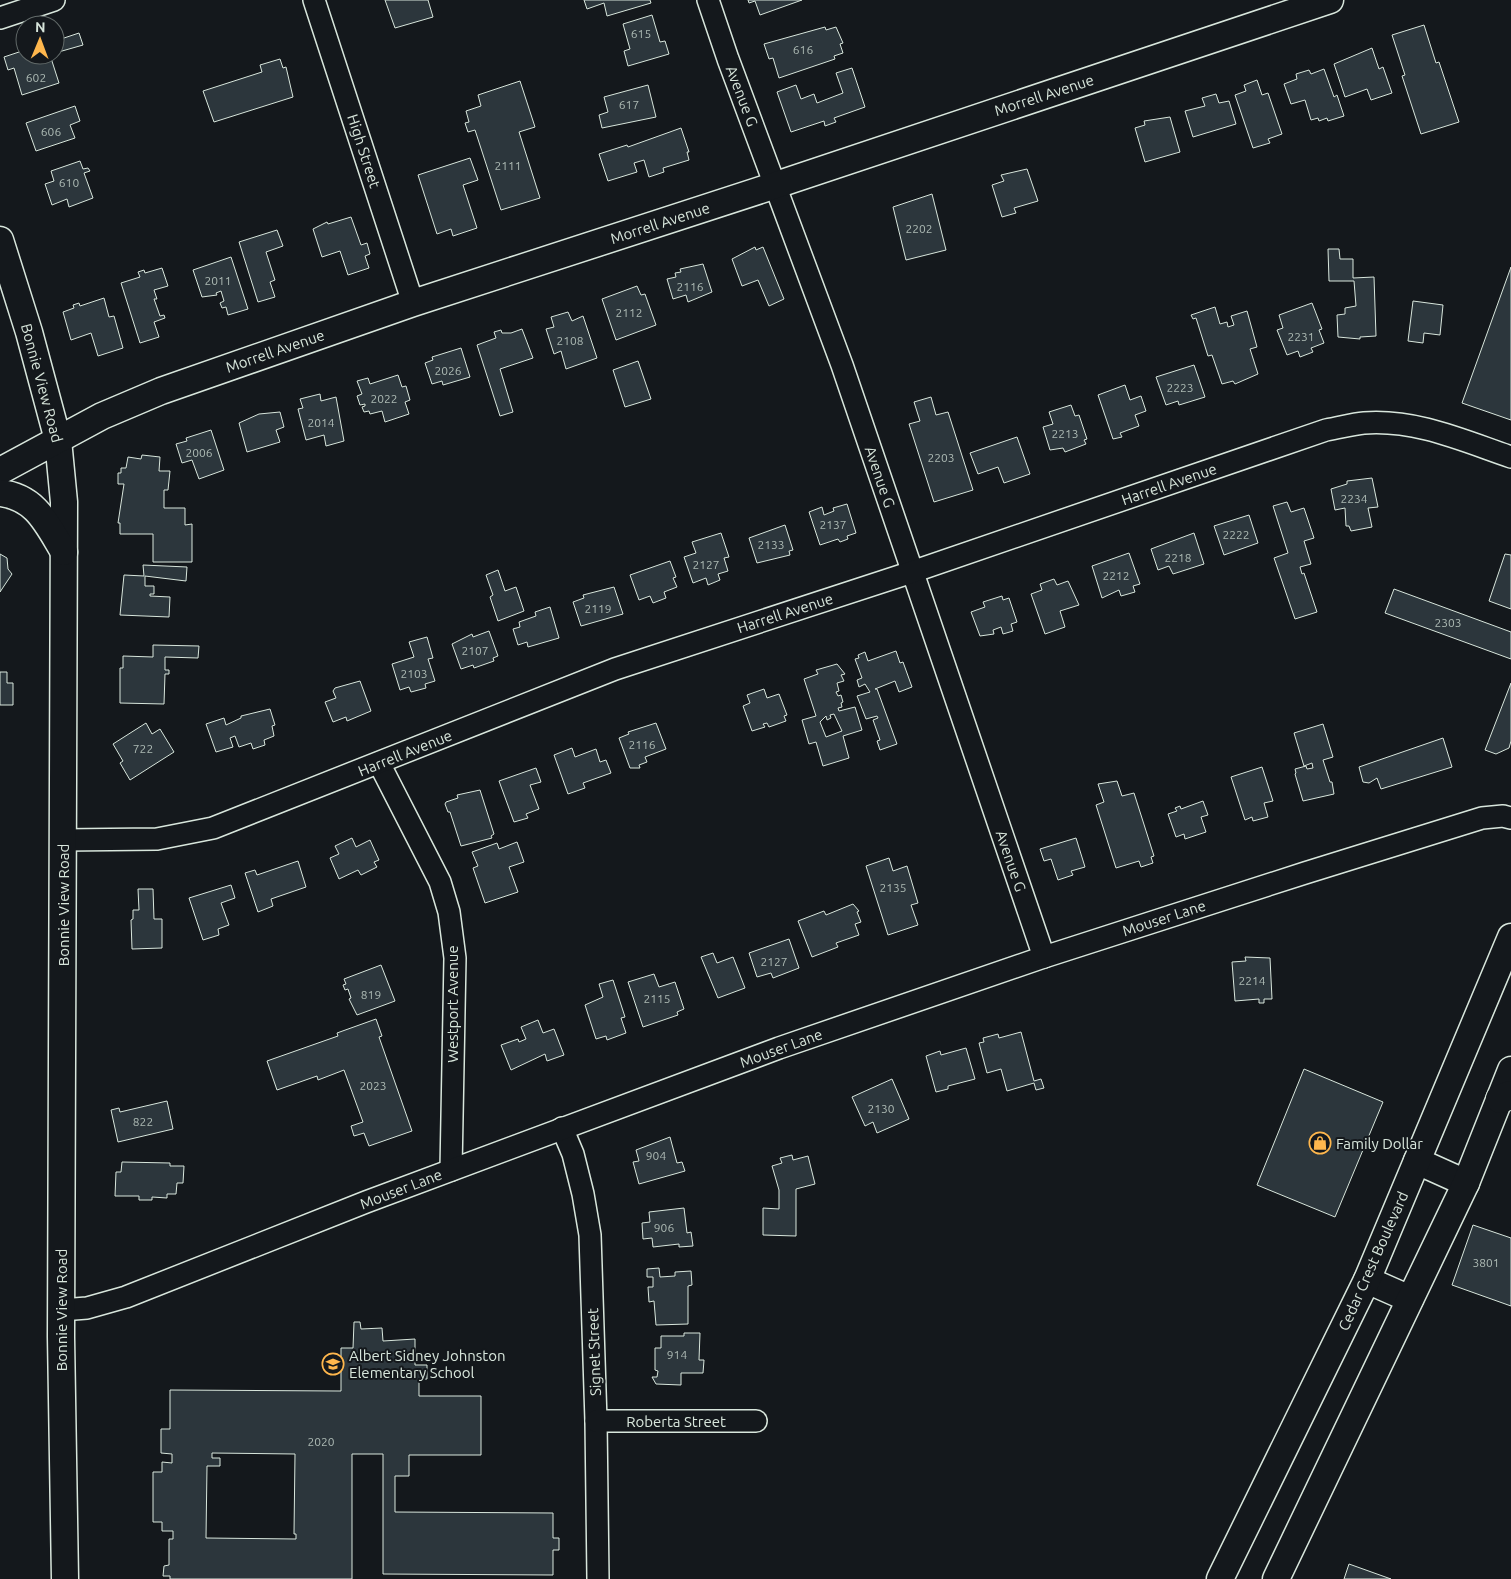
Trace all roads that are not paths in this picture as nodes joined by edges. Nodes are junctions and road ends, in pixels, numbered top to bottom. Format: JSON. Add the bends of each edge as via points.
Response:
{"nodes":[{"id":1,"x":54,"y":0,"type":"edge"},
{"id":2,"x":314,"y":0,"type":"edge"},
{"id":3,"x":708,"y":0,"type":"edge"},
{"id":4,"x":1330,"y":0,"type":"edge"},
{"id":5,"x":0,"y":18,"type":"edge"},
{"id":6,"x":776,"y":186,"type":"junction"},
{"id":7,"x":0,"y":240,"type":"edge"},
{"id":8,"x":413,"y":303,"type":"junction"},
{"id":9,"x":58,"y":440,"type":"junction"},
{"id":10,"x":1511,"y":457,"type":"edge"},
{"id":11,"x":0,"y":471,"type":"edge"},
{"id":12,"x":0,"y":493,"type":"edge"},
{"id":13,"x":64,"y":552,"type":"junction"},
{"id":14,"x":912,"y":572,"type":"junction"},
{"id":15,"x":379,"y":763,"type":"junction"},
{"id":16,"x":1511,"y":818,"type":"edge"},
{"id":17,"x":63,"y":840,"type":"junction"},
{"id":18,"x":1511,"y":937,"type":"edge"},
{"id":19,"x":1044,"y":958,"type":"junction"},
{"id":20,"x":1511,"y":1070,"type":"edge"},
{"id":21,"x":1505,"y":1097,"type":"edge"},
{"id":22,"x":562,"y":1128,"type":"junction"},
{"id":23,"x":1417,"y":1161,"type":"junction"},
{"id":24,"x":451,"y":1170,"type":"junction"},
{"id":25,"x":1466,"y":1183,"type":"junction"},
{"id":26,"x":1367,"y":1280,"type":"junction"},
{"id":27,"x":1410,"y":1299,"type":"junction"},
{"id":28,"x":61,"y":1310,"type":"junction"},
{"id":29,"x":756,"y":1421,"type":"dead end"},
{"id":30,"x":596,"y":1422,"type":"junction"},
{"id":31,"x":65,"y":1579,"type":"edge"},
{"id":32,"x":598,"y":1579,"type":"edge"},
{"id":33,"x":1220,"y":1579,"type":"edge"},
{"id":34,"x":1276,"y":1579,"type":"edge"}],
"edges":[{"from":1,"to":5,"type":"street"},
{"from":2,"to":8,"type":"street","name":"High Street"},
{"from":3,"to":6,"type":"street","name":"Avenue G"},
{"from":4,"to":6,"type":"street","name":"Morrell Avenue"},
{"from":6,"to":8,"type":"street","name":"Morrell Avenue"},
{"from":6,"to":14,"type":"street","name":"Avenue G","via":[[842,365]]},
{"from":7,"to":9,"type":"street","name":"Bonnie View Road"},
{"from":8,"to":9,"type":"street","name":"Morrell Avenue","via":[[161,391],[102,416]]},
{"from":9,"to":11,"type":"street","name":"Morrell Avenue"},
{"from":9,"to":13,"type":"street","name":"Bonnie View Road","via":[[64,502]]},
{"from":10,"to":14,"type":"street","name":"Harrell Avenue","via":[[1428,428],[1364,423],[1326,430]]},
{"from":12,"to":13,"type":"street","via":[[23,499],[41,515]]},
{"from":13,"to":17,"type":"street","name":"Bonnie View Road"},
{"from":14,"to":15,"type":"street","name":"Harrell Avenue","via":[[615,669]]},
{"from":14,"to":19,"type":"street","name":"Avenue G"},
{"from":15,"to":17,"type":"street","name":"Harrell Avenue","via":[[214,828],[157,839]]},
{"from":15,"to":24,"type":"street","name":"Westport Avenue","via":[[440,882],[449,912],[455,958]]},
{"from":16,"to":19,"type":"street","name":"Mouser Lane","via":[[1482,818]]},
{"from":17,"to":28,"type":"street","name":"Bonnie View Road"},
{"from":18,"to":23,"type":"street","name":"Cedar Crest Boulevard"},
{"from":19,"to":22,"type":"street","name":"Mouser Lane","via":[[779,1048]]},
{"from":20,"to":21,"type":"street"},
{"from":21,"to":25,"type":"street"},
{"from":22,"to":24,"type":"street","name":"Mouser Lane"},
{"from":22,"to":30,"type":"street","name":"Signet Street","via":[[573,1154],[590,1235]]},
{"from":23,"to":25,"type":"street"},
{"from":23,"to":26,"type":"street","name":"Cedar Crest Boulevard"},
{"from":24,"to":28,"type":"street","name":"Mouser Lane","via":[[126,1297],[87,1308]]},
{"from":25,"to":27,"type":"street"},
{"from":26,"to":27,"type":"street"},
{"from":26,"to":33,"type":"street","name":"Cedar Crest Boulevard"},
{"from":27,"to":34,"type":"street"},
{"from":28,"to":31,"type":"street","name":"Bonnie View Road"},
{"from":29,"to":30,"type":"street","name":"Roberta Street"},
{"from":30,"to":32,"type":"street","name":"Signet Street"}]}
